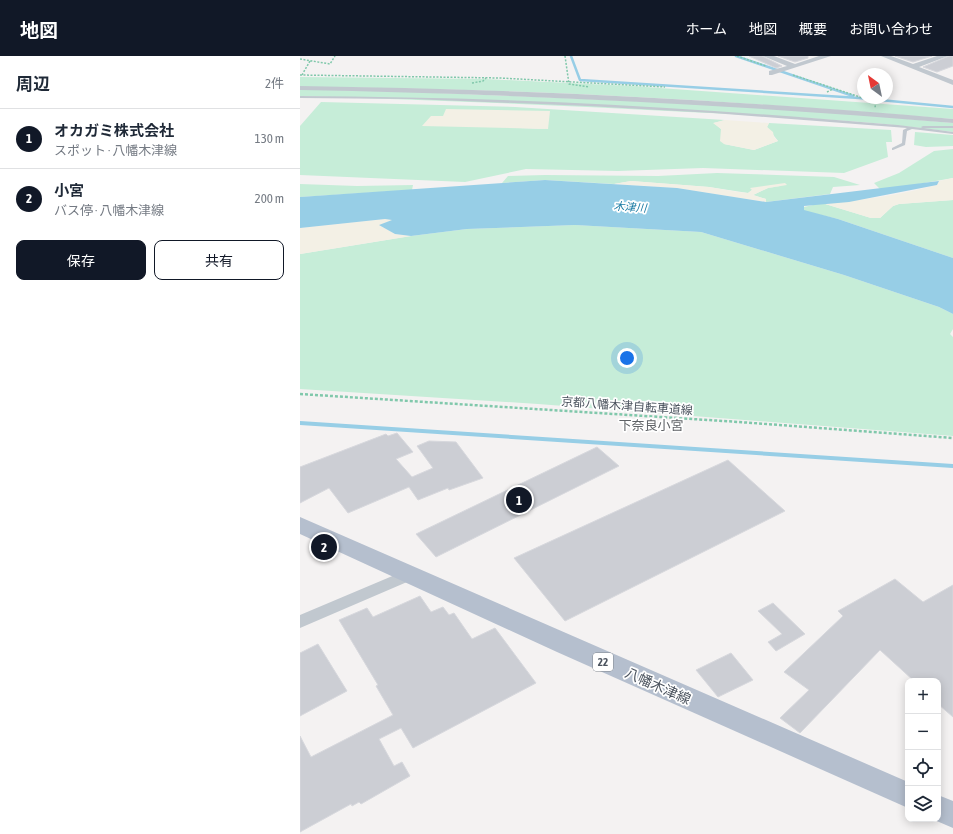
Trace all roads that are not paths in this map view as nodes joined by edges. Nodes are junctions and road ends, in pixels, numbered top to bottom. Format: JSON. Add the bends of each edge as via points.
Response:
{"nodes":[{"id":1,"x":767,"y":56,"type":"edge"},
{"id":2,"x":806,"y":56,"type":"edge"},
{"id":3,"x":827,"y":56,"type":"edge"},
{"id":4,"x":885,"y":56,"type":"edge"},
{"id":5,"x":944,"y":56,"type":"edge"},
{"id":6,"x":815,"y":60,"type":"junction"},
{"id":7,"x":794,"y":66,"type":"junction"},
{"id":8,"x":912,"y":67,"type":"junction"},
{"id":9,"x":772,"y":73,"type":"dead end"},
{"id":10,"x":952,"y":83,"type":"edge"},
{"id":11,"x":300,"y":88,"type":"edge"},
{"id":12,"x":300,"y":97,"type":"edge"},
{"id":13,"x":953,"y":121,"type":"edge"},
{"id":14,"x":953,"y":127,"type":"edge"},
{"id":15,"x":910,"y":129,"type":"junction"},
{"id":16,"x":953,"y":134,"type":"edge"},
{"id":17,"x":893,"y":149,"type":"dead end"},
{"id":18,"x":300,"y":525,"type":"edge"},
{"id":19,"x":409,"y":576,"type":"junction"},
{"id":20,"x":300,"y":622,"type":"edge"},
{"id":21,"x":905,"y":794,"type":"edge"},
{"id":22,"x":941,"y":809,"type":"edge"},
{"id":23,"x":953,"y":815,"type":"edge"}],
"edges":[{"from":1,"to":7,"type":"street"},
{"from":2,"to":6,"type":"street"},
{"from":3,"to":6,"type":"street"},
{"from":4,"to":8,"type":"street"},
{"from":5,"to":8,"type":"street"},
{"from":6,"to":7,"type":"street"},
{"from":7,"to":9,"type":"street"},
{"from":8,"to":10,"type":"street"},
{"from":11,"to":13,"type":"street","via":[[434,89],[589,96]]},
{"from":12,"to":15,"type":"lane","via":[[412,98],[587,105],[713,112]]},
{"from":14,"to":15,"type":"lane"},
{"from":15,"to":16,"type":"lane"},
{"from":15,"to":17,"type":"lane","via":[[905,130],[904,144]]},
{"from":18,"to":19,"type":"main road","name":"八幡木津線","number":"22"},
{"from":19,"to":20,"type":"street"},
{"from":19,"to":21,"type":"main road","name":"八幡木津線","number":"22"},
{"from":22,"to":23,"type":"main road"}]}
